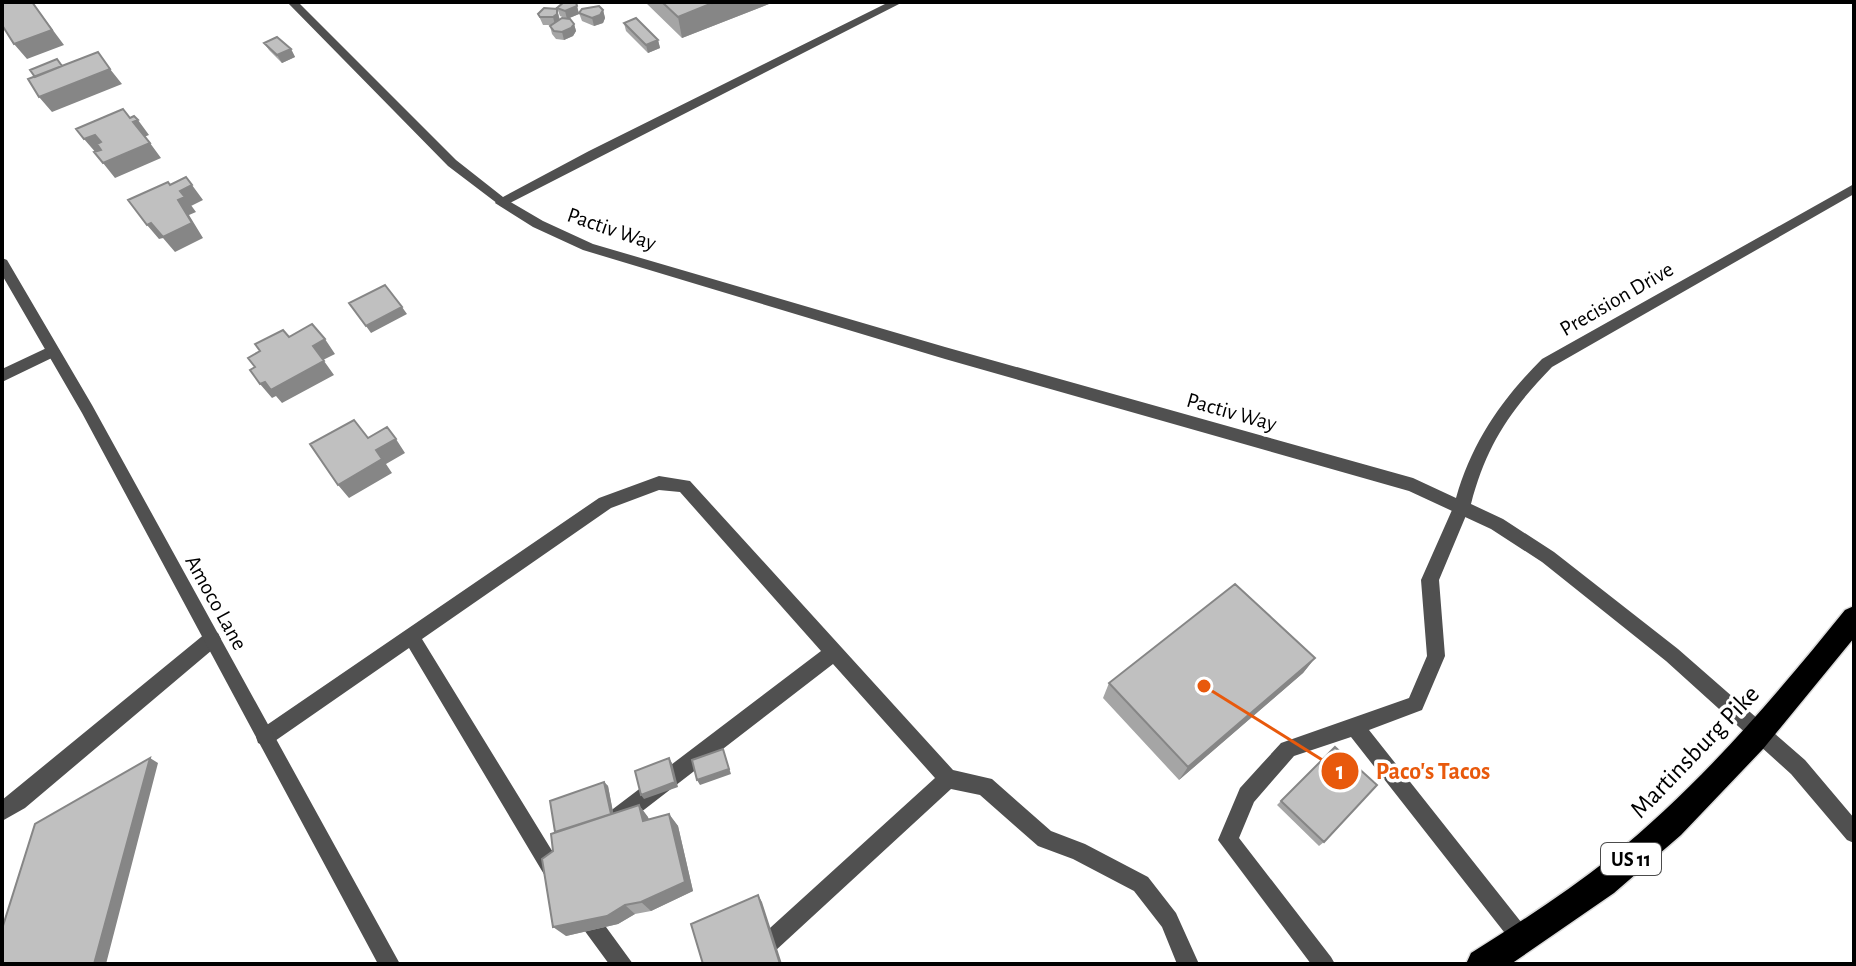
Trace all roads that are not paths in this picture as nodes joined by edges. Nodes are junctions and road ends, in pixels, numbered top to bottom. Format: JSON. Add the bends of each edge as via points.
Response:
{"nodes":[{"id":1,"x":292,"y":2,"type":"edge"},
{"id":2,"x":898,"y":2,"type":"edge"},
{"id":3,"x":1854,"y":188,"type":"edge"},
{"id":4,"x":502,"y":203,"type":"junction"},
{"id":5,"x":2,"y":263,"type":"edge"},
{"id":6,"x":53,"y":351,"type":"junction"},
{"id":7,"x":2,"y":376,"type":"edge"},
{"id":8,"x":1462,"y":506,"type":"junction"},
{"id":9,"x":1854,"y":618,"type":"edge"},
{"id":10,"x":411,"y":636,"type":"junction"},
{"id":11,"x":212,"y":639,"type":"junction"},
{"id":12,"x":834,"y":652,"type":"junction"},
{"id":13,"x":1355,"y":727,"type":"junction"},
{"id":14,"x":1760,"y":731,"type":"junction"},
{"id":15,"x":265,"y":737,"type":"junction"},
{"id":16,"x":948,"y":779,"type":"junction"},
{"id":17,"x":2,"y":811,"type":"edge"},
{"id":18,"x":600,"y":832,"type":"edge"},
{"id":19,"x":1854,"y":833,"type":"edge"},
{"id":20,"x":1522,"y":939,"type":"junction"},
{"id":21,"x":389,"y":964,"type":"edge"},
{"id":22,"x":622,"y":964,"type":"edge"},
{"id":23,"x":745,"y":964,"type":"edge"},
{"id":24,"x":1188,"y":964,"type":"edge"},
{"id":25,"x":1324,"y":964,"type":"edge"},
{"id":26,"x":1482,"y":964,"type":"edge"}],
"edges":[{"from":1,"to":4,"type":"street","name":"Pactiv Way","via":[[452,163]]},
{"from":2,"to":4,"type":"street"},
{"from":3,"to":8,"type":"street","name":"Precision Drive","via":[[1547,363],[1511,398],[1486,437]]},
{"from":4,"to":8,"type":"street","name":"Pactiv Way","via":[[588,247],[1413,485]]},
{"from":5,"to":6,"type":"street","name":"Amoco Lane"},
{"from":6,"to":7,"type":"street"},
{"from":6,"to":11,"type":"street","name":"Amoco Lane"},
{"from":8,"to":13,"type":"street","name":"Precision Drive","via":[[1430,580],[1436,656],[1416,704]]},
{"from":8,"to":14,"type":"street","name":"Pactiv Way","via":[[1548,557]]},
{"from":9,"to":14,"type":"highway","name":"Martinsburg Pike","number":"US 11"},
{"from":10,"to":12,"type":"street","via":[[605,503],[659,483],[684,486]]},
{"from":10,"to":15,"type":"street"},
{"from":10,"to":22,"type":"street"},
{"from":11,"to":15,"type":"street","name":"Amoco Lane"},
{"from":11,"to":17,"type":"street"},
{"from":12,"to":16,"type":"street"},
{"from":12,"to":18,"type":"street"},
{"from":13,"to":20,"type":"street"},
{"from":13,"to":25,"type":"street","name":"Precision Drive","via":[[1288,749],[1247,795],[1228,840]]},
{"from":14,"to":19,"type":"street","name":"Pactiv Way"},
{"from":14,"to":20,"type":"highway","name":"Martinsburg Pike","number":"US 11","via":[[1640,853]]},
{"from":15,"to":21,"type":"street","name":"Amoco Lane"},
{"from":16,"to":23,"type":"street"},
{"from":16,"to":24,"type":"street","via":[[985,786],[1045,839],[1141,884],[1169,920]]},
{"from":20,"to":26,"type":"highway","name":"Martinsburg Pike","number":"US 11"}]}
